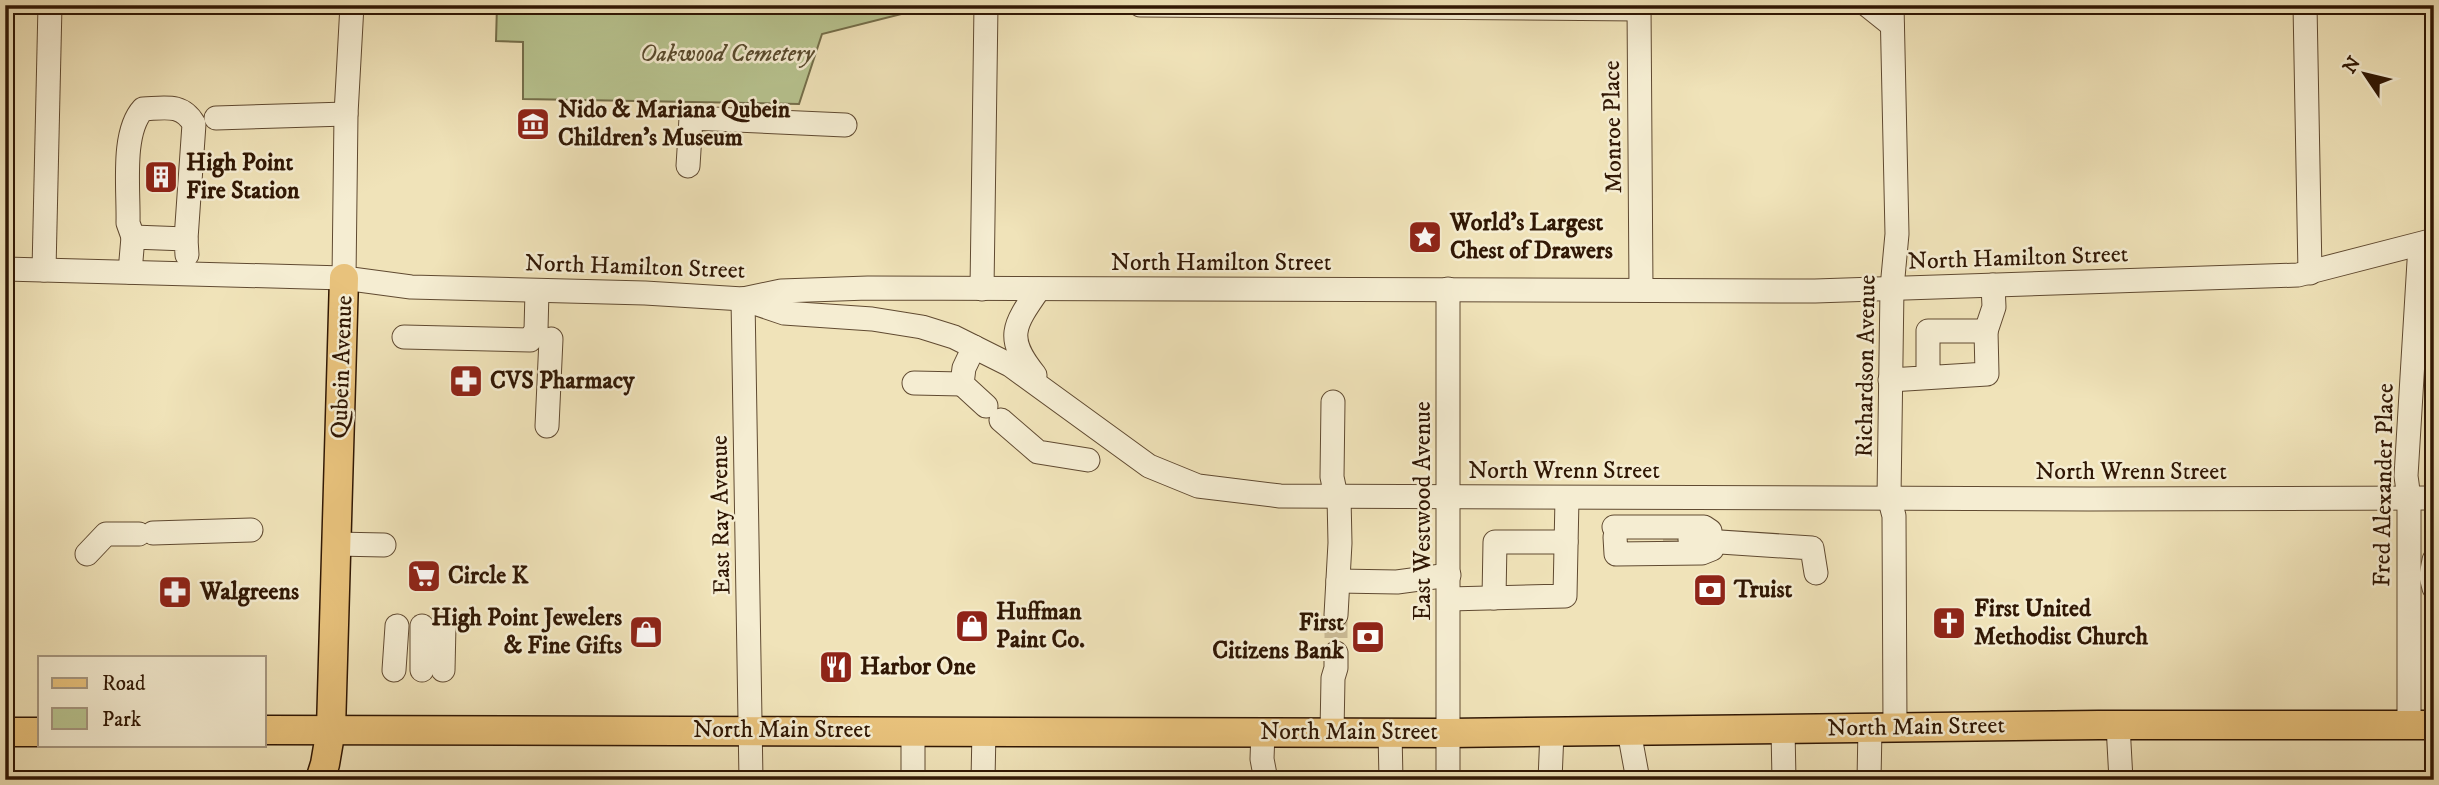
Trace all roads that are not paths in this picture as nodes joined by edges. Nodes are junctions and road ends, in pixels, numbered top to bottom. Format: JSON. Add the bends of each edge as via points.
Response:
{"nodes":[{"id":1,"x":50,"y":5,"type":"edge"},
{"id":2,"x":352,"y":5,"type":"edge"},
{"id":3,"x":986,"y":5,"type":"edge"},
{"id":4,"x":1140,"y":5,"type":"edge"},
{"id":5,"x":1867,"y":5,"type":"edge"},
{"id":6,"x":2305,"y":5,"type":"edge"},
{"id":7,"x":1639,"y":7,"type":"edge"},
{"id":8,"x":1892,"y":15,"type":"edge"},
{"id":9,"x":346,"y":114,"type":"junction"},
{"id":10,"x":216,"y":118,"type":"dead end"},
{"id":11,"x":845,"y":125,"type":"dead end"},
{"id":12,"x":688,"y":166,"type":"dead end"},
{"id":13,"x":133,"y":236,"type":"junction"},
{"id":14,"x":186,"y":239,"type":"junction"},
{"id":15,"x":2427,"y":243,"type":"edge"},
{"id":16,"x":5,"y":269,"type":"edge"},
{"id":17,"x":44,"y":270,"type":"junction"},
{"id":18,"x":130,"y":272,"type":"junction"},
{"id":19,"x":2311,"y":273,"type":"junction"},
{"id":20,"x":188,"y":274,"type":"junction"},
{"id":21,"x":344,"y":278,"type":"junction"},
{"id":22,"x":1993,"y":285,"type":"junction"},
{"id":23,"x":1892,"y":288,"type":"junction"},
{"id":24,"x":982,"y":289,"type":"junction"},
{"id":25,"x":1039,"y":289,"type":"junction"},
{"id":26,"x":1448,"y":289,"type":"junction"},
{"id":27,"x":537,"y":290,"type":"junction"},
{"id":28,"x":1641,"y":290,"type":"junction"},
{"id":29,"x":2426,"y":293,"type":"edge"},
{"id":30,"x":743,"y":299,"type":"junction"},
{"id":31,"x":1986,"y":331,"type":"junction"},
{"id":32,"x":404,"y":337,"type":"dead end"},
{"id":33,"x":551,"y":339,"type":"dead end"},
{"id":34,"x":974,"y":347,"type":"junction"},
{"id":35,"x":1928,"y":377,"type":"junction"},
{"id":36,"x":1890,"y":380,"type":"junction"},
{"id":37,"x":914,"y":383,"type":"dead end"},
{"id":38,"x":962,"y":384,"type":"junction"},
{"id":39,"x":1048,"y":392,"type":"junction"},
{"id":40,"x":1333,"y":402,"type":"dead end"},
{"id":41,"x":547,"y":426,"type":"dead end"},
{"id":42,"x":1088,"y":460,"type":"dead end"},
{"id":43,"x":1338,"y":496,"type":"junction"},
{"id":44,"x":1449,"y":497,"type":"junction"},
{"id":45,"x":1889,"y":497,"type":"junction"},
{"id":46,"x":1567,"y":498,"type":"junction"},
{"id":47,"x":2409,"y":498,"type":"junction"},
{"id":48,"x":2434,"y":498,"type":"edge"},
{"id":49,"x":251,"y":530,"type":"dead end"},
{"id":50,"x":1614,"y":532,"type":"dead end"},
{"id":51,"x":1690,"y":540,"type":"tunnel mouth"},
{"id":52,"x":1566,"y":542,"type":"junction"},
{"id":53,"x":1732,"y":542,"type":"junction"},
{"id":54,"x":336,"y":544,"type":"junction"},
{"id":55,"x":384,"y":545,"type":"dead end"},
{"id":56,"x":87,"y":554,"type":"dead end"},
{"id":57,"x":2434,"y":560,"type":"edge"},
{"id":58,"x":1816,"y":573,"type":"dead end"},
{"id":59,"x":1449,"y":575,"type":"junction"},
{"id":60,"x":1338,"y":581,"type":"junction"},
{"id":61,"x":2434,"y":588,"type":"edge"},
{"id":62,"x":1494,"y":598,"type":"junction"},
{"id":63,"x":1449,"y":599,"type":"junction"},
{"id":64,"x":1336,"y":615,"type":"tunnel mouth"},
{"id":65,"x":433,"y":625,"type":"dead end"},
{"id":66,"x":397,"y":626,"type":"dead end"},
{"id":67,"x":1336,"y":653,"type":"tunnel mouth"},
{"id":68,"x":394,"y":670,"type":"dead end"},
{"id":69,"x":432,"y":670,"type":"dead end"},
{"id":70,"x":2118,"y":725,"type":"junction"},
{"id":71,"x":2421,"y":725,"type":"edge"},
{"id":72,"x":1874,"y":728,"type":"junction"},
{"id":73,"x":331,"y":729,"type":"junction"},
{"id":74,"x":1783,"y":729,"type":"junction"},
{"id":75,"x":266,"y":730,"type":"edge"},
{"id":76,"x":751,"y":730,"type":"junction"},
{"id":77,"x":913,"y":730,"type":"junction"},
{"id":78,"x":984,"y":731,"type":"junction"},
{"id":79,"x":1629,"y":731,"type":"junction"},
{"id":80,"x":5,"y":732,"type":"edge"},
{"id":81,"x":38,"y":732,"type":"edge"},
{"id":82,"x":1263,"y":732,"type":"junction"},
{"id":83,"x":1390,"y":732,"type":"junction"},
{"id":84,"x":1552,"y":732,"type":"junction"},
{"id":85,"x":1332,"y":733,"type":"junction"},
{"id":86,"x":1448,"y":733,"type":"junction"},
{"id":87,"x":320,"y":780,"type":"edge"},
{"id":88,"x":751,"y":780,"type":"edge"},
{"id":89,"x":914,"y":780,"type":"edge"},
{"id":90,"x":983,"y":780,"type":"edge"},
{"id":91,"x":1266,"y":780,"type":"edge"},
{"id":92,"x":1391,"y":780,"type":"edge"},
{"id":93,"x":1448,"y":780,"type":"edge"},
{"id":94,"x":1550,"y":780,"type":"edge"},
{"id":95,"x":1638,"y":780,"type":"edge"},
{"id":96,"x":1784,"y":780,"type":"edge"},
{"id":97,"x":1858,"y":780,"type":"edge"},
{"id":98,"x":1869,"y":780,"type":"edge"},
{"id":99,"x":2121,"y":780,"type":"edge"}],
"edges":[{"from":1,"to":17,"type":"street"},
{"from":2,"to":9,"type":"street","name":"Qubein Avenue"},
{"from":3,"to":24,"type":"street"},
{"from":4,"to":7,"type":"street"},
{"from":5,"to":8,"type":"street"},
{"from":6,"to":19,"type":"street"},
{"from":7,"to":28,"type":"street","name":"Monroe Place"},
{"from":8,"to":23,"type":"street","name":"Richardson Avenue","via":[[1897,234]]},
{"from":9,"to":10,"type":"street"},
{"from":9,"to":21,"type":"street","name":"Qubein Avenue"},
{"from":11,"to":12,"type":"street","via":[[691,118]]},
{"from":13,"to":14,"type":"street"},
{"from":13,"to":14,"type":"street","via":[[128,223],[130,134],[135,118],[143,109],[174,108],[187,113],[194,124]]},
{"from":13,"to":18,"type":"street"},
{"from":14,"to":20,"type":"street"},
{"from":15,"to":19,"type":"street","name":"North Hamilton Street"},
{"from":15,"to":29,"type":"street","name":"Fred Alexander Place"},
{"from":16,"to":17,"type":"street","name":"North Hamilton Street"},
{"from":17,"to":18,"type":"street","name":"North Hamilton Street"},
{"from":18,"to":20,"type":"street","name":"North Hamilton Street"},
{"from":19,"to":22,"type":"street","name":"North Hamilton Street"},
{"from":20,"to":21,"type":"street","name":"North Hamilton Street"},
{"from":21,"to":27,"type":"street","name":"North Hamilton Street","via":[[411,287]]},
{"from":21,"to":54,"type":"main road","name":"Qubein Avenue"},
{"from":22,"to":23,"type":"street","name":"North Hamilton Street"},
{"from":22,"to":31,"type":"street","via":[[1994,307]]},
{"from":23,"to":28,"type":"street","name":"North Hamilton Street"},
{"from":23,"to":36,"type":"street","name":"Richardson Avenue"},
{"from":24,"to":25,"type":"street","name":"North Hamilton Street"},
{"from":24,"to":30,"type":"street","name":"North Hamilton Street","via":[[781,291]]},
{"from":25,"to":26,"type":"street","name":"North Hamilton Street"},
{"from":25,"to":39,"type":"street","via":[[1019,320],[1016,347]]},
{"from":26,"to":28,"type":"street","name":"North Hamilton Street"},
{"from":26,"to":44,"type":"street","name":"East Westwood Avenue"},
{"from":27,"to":30,"type":"street","name":"North Hamilton Street"},
{"from":27,"to":32,"type":"street","via":[[536,330],[530,340]]},
{"from":29,"to":47,"type":"street","name":"Fred Alexander Place","via":[[2406,477]]},
{"from":30,"to":34,"type":"street","name":"North Wrenn Street","via":[[784,313],[922,327]]},
{"from":30,"to":76,"type":"street","name":"East Ray Avenue"},
{"from":31,"to":35,"type":"street","via":[[1987,374]]},
{"from":31,"to":35,"type":"street","via":[[1928,331]]},
{"from":33,"to":41,"type":"street"},
{"from":34,"to":38,"type":"street"},
{"from":34,"to":39,"type":"street","name":"North Wrenn Street"},
{"from":35,"to":36,"type":"street"},
{"from":36,"to":45,"type":"street","name":"Richardson Avenue"},
{"from":37,"to":38,"type":"street"},
{"from":38,"to":42,"type":"street","via":[[1038,452]]},
{"from":39,"to":43,"type":"street","name":"North Wrenn Street","via":[[1124,450],[1176,478],[1280,496]]},
{"from":40,"to":43,"type":"street","via":[[1332,477]]},
{"from":43,"to":44,"type":"street","name":"North Wrenn Street"},
{"from":43,"to":60,"type":"street"},
{"from":44,"to":46,"type":"street","name":"North Wrenn Street"},
{"from":44,"to":59,"type":"street","name":"East Westwood Avenue"},
{"from":45,"to":46,"type":"street","name":"North Wrenn Street"},
{"from":45,"to":47,"type":"street","name":"North Wrenn Street"},
{"from":45,"to":72,"type":"street","name":"Richardson Avenue","via":[[1894,528]]},
{"from":46,"to":52,"type":"street"},
{"from":47,"to":48,"type":"street","name":"North Wrenn Street"},
{"from":47,"to":71,"type":"street","name":"Fred Alexander Place"},
{"from":49,"to":56,"type":"street","via":[[106,534]]},
{"from":50,"to":53,"type":"street","via":[[1704,527]]},
{"from":51,"to":53,"type":"street"},
{"from":52,"to":62,"type":"street","via":[[1565,596]]},
{"from":52,"to":62,"type":"street","via":[[1495,542]]},
{"from":53,"to":58,"type":"street","via":[[1812,548]]},
{"from":54,"to":55,"type":"street"},
{"from":54,"to":73,"type":"main road","name":"Qubein Avenue"},
{"from":57,"to":61,"type":"street"},
{"from":59,"to":60,"type":"street","via":[[1397,582]]},
{"from":59,"to":63,"type":"street","name":"East Westwood Avenue"},
{"from":60,"to":64,"type":"street"},
{"from":62,"to":63,"type":"street"},
{"from":63,"to":86,"type":"street","name":"East Westwood Avenue"},
{"from":65,"to":69,"type":"street"},
{"from":66,"to":68,"type":"street"},
{"from":67,"to":85,"type":"street"},
{"from":70,"to":71,"type":"main road","name":"North Main Street"},
{"from":70,"to":72,"type":"main road","name":"North Main Street"},
{"from":70,"to":99,"type":"street"},
{"from":72,"to":74,"type":"main road","name":"North Main Street"},
{"from":72,"to":97,"type":"street"},
{"from":72,"to":98,"type":"street"},
{"from":73,"to":75,"type":"main road","name":"North Main Street"},
{"from":73,"to":76,"type":"main road","name":"North Main Street"},
{"from":73,"to":87,"type":"main road","name":"Qubein Avenue"},
{"from":74,"to":79,"type":"main road","name":"North Main Street"},
{"from":74,"to":96,"type":"street"},
{"from":76,"to":77,"type":"main road","name":"North Main Street"},
{"from":76,"to":88,"type":"street","name":"East Ray Avenue"},
{"from":77,"to":78,"type":"main road","name":"North Main Street"},
{"from":77,"to":89,"type":"street"},
{"from":78,"to":82,"type":"main road","name":"North Main Street"},
{"from":78,"to":90,"type":"street"},
{"from":79,"to":84,"type":"main road","name":"North Main Street"},
{"from":79,"to":95,"type":"street"},
{"from":80,"to":81,"type":"main road"},
{"from":82,"to":85,"type":"main road","name":"North Main Street"},
{"from":82,"to":91,"type":"street"},
{"from":83,"to":85,"type":"main road","name":"North Main Street"},
{"from":83,"to":86,"type":"main road","name":"North Main Street"},
{"from":83,"to":92,"type":"street"},
{"from":84,"to":86,"type":"main road","name":"North Main Street"},
{"from":84,"to":94,"type":"street"},
{"from":86,"to":93,"type":"street","name":"East Westwood Avenue"}]}
